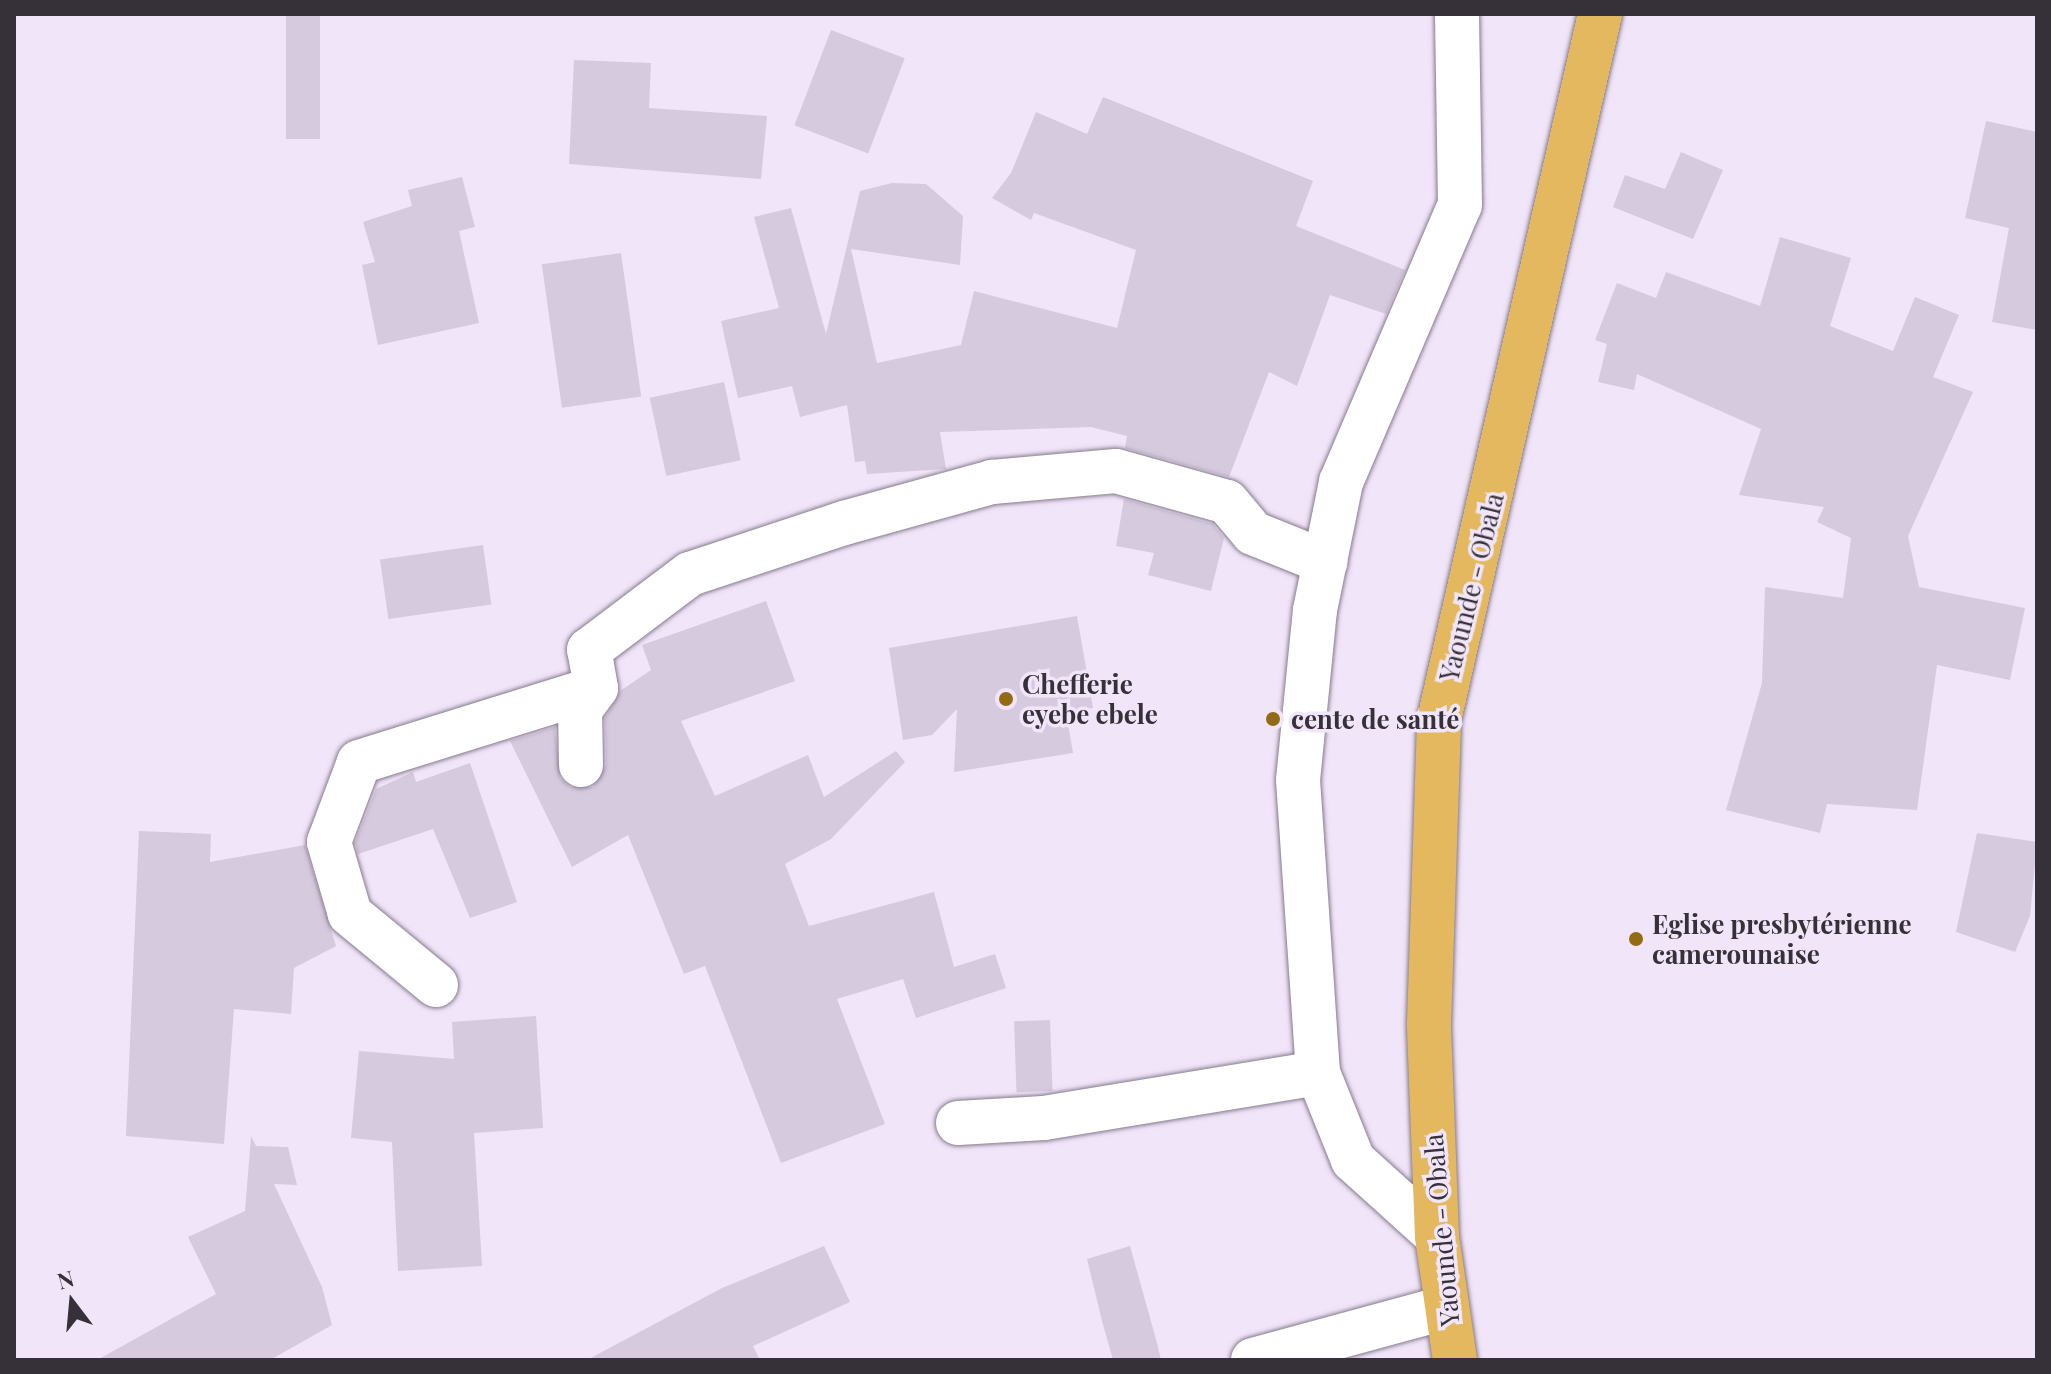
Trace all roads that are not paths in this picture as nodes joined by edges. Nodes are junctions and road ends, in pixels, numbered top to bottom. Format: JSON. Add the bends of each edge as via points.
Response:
{"nodes":[{"id":1,"x":1457,"y":14,"type":"edge"},
{"id":2,"x":1600,"y":14,"type":"edge"},
{"id":3,"x":1325,"y":562,"type":"junction"},
{"id":4,"x":596,"y":688,"type":"junction"},
{"id":5,"x":581,"y":765,"type":"dead end"},
{"id":6,"x":436,"y":985,"type":"dead end"},
{"id":7,"x":1318,"y":1073,"type":"junction"},
{"id":8,"x":958,"y":1123,"type":"dead end"},
{"id":9,"x":1437,"y":1236,"type":"junction"},
{"id":10,"x":1444,"y":1308,"type":"junction"},
{"id":11,"x":1253,"y":1360,"type":"edge"},
{"id":12,"x":1455,"y":1360,"type":"edge"}],
"edges":[{"from":1,"to":3,"type":"street","via":[[1460,205],[1341,482]]},
{"from":2,"to":9,"type":"highway","name":"Yaounde - Obala","via":[[1439,720],[1429,866]]},
{"from":3,"to":4,"type":"street","via":[[1253,533],[1227,502],[1116,471],[992,482],[690,574],[589,650]]},
{"from":3,"to":7,"type":"street","via":[[1298,780]]},
{"from":4,"to":5,"type":"street","via":[[580,710]]},
{"from":4,"to":6,"type":"street","via":[[359,762],[329,842],[350,914]]},
{"from":7,"to":8,"type":"street","via":[[1044,1118]]},
{"from":7,"to":9,"type":"street","via":[[1353,1160]]},
{"from":9,"to":10,"type":"highway","name":"Yaounde - Obala"},
{"from":10,"to":11,"type":"street"},
{"from":10,"to":12,"type":"highway","name":"Yaounde - Obala"}]}
